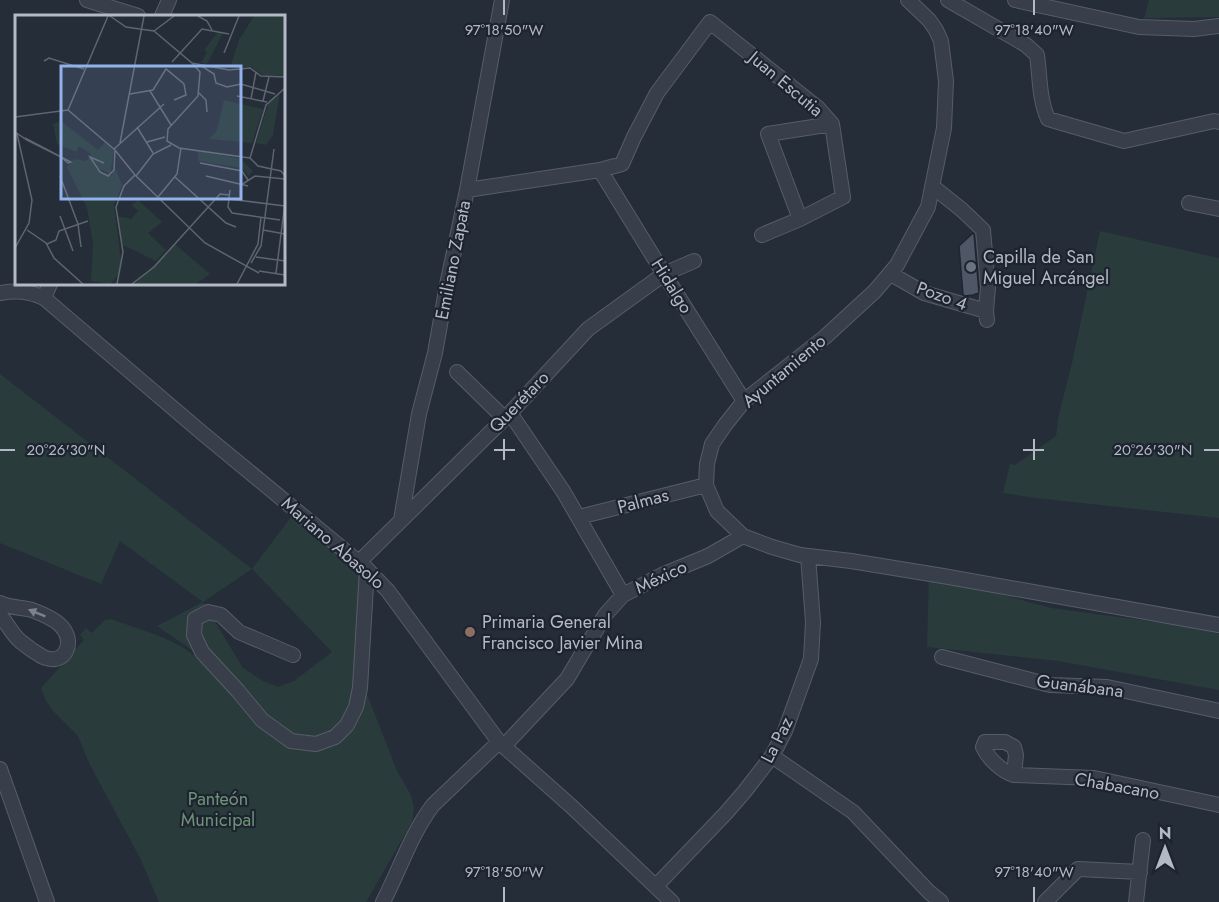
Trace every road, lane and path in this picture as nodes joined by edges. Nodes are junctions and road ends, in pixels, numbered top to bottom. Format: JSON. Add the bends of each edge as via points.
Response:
{"nodes":[{"id":1,"x":87,"y":0,"type":"edge"},
{"id":2,"x":169,"y":0,"type":"edge"},
{"id":3,"x":502,"y":0,"type":"edge"},
{"id":4,"x":908,"y":0,"type":"edge"},
{"id":5,"x":948,"y":0,"type":"edge"},
{"id":6,"x":1015,"y":0,"type":"edge"},
{"id":7,"x":135,"y":15,"type":"edge"},
{"id":8,"x":162,"y":15,"type":"edge"},
{"id":9,"x":1219,"y":26,"type":"edge"},
{"id":10,"x":1219,"y":122,"type":"edge"},
{"id":11,"x":832,"y":124,"type":"junction"},
{"id":12,"x":600,"y":170,"type":"junction"},
{"id":13,"x":932,"y":186,"type":"junction"},
{"id":14,"x":467,"y":190,"type":"junction"},
{"id":15,"x":1189,"y":203,"type":"dead end"},
{"id":16,"x":1219,"y":209,"type":"edge"},
{"id":17,"x":800,"y":219,"type":"junction"},
{"id":18,"x":762,"y":235,"type":"dead end"},
{"id":19,"x":694,"y":261,"type":"dead end"},
{"id":20,"x":664,"y":274,"type":"junction"},
{"id":21,"x":891,"y":274,"type":"junction"},
{"id":22,"x":50,"y":285,"type":"edge"},
{"id":23,"x":0,"y":293,"type":"edge"},
{"id":24,"x":44,"y":298,"type":"junction"},
{"id":25,"x":457,"y":372,"type":"dead end"},
{"id":26,"x":744,"y":400,"type":"junction"},
{"id":27,"x":507,"y":415,"type":"junction"},
{"id":28,"x":706,"y":484,"type":"junction"},
{"id":29,"x":579,"y":517,"type":"junction"},
{"id":30,"x":401,"y":520,"type":"junction"},
{"id":31,"x":743,"y":536,"type":"junction"},
{"id":32,"x":808,"y":556,"type":"junction"},
{"id":33,"x":363,"y":565,"type":"junction"},
{"id":34,"x":623,"y":595,"type":"junction"},
{"id":35,"x":1,"y":610,"type":"edge"},
{"id":36,"x":1219,"y":625,"type":"edge"},
{"id":37,"x":293,"y":655,"type":"dead end"},
{"id":38,"x":942,"y":657,"type":"dead end"},
{"id":39,"x":1219,"y":711,"type":"edge"},
{"id":40,"x":502,"y":744,"type":"junction"},
{"id":41,"x":772,"y":756,"type":"junction"},
{"id":42,"x":0,"y":769,"type":"edge"},
{"id":43,"x":1014,"y":775,"type":"dead end"},
{"id":44,"x":1218,"y":804,"type":"edge"},
{"id":45,"x":1143,"y":840,"type":"dead end"},
{"id":46,"x":1140,"y":872,"type":"junction"},
{"id":47,"x":656,"y":886,"type":"junction"},
{"id":48,"x":47,"y":902,"type":"edge"},
{"id":49,"x":383,"y":902,"type":"edge"},
{"id":50,"x":672,"y":902,"type":"edge"},
{"id":51,"x":941,"y":902,"type":"edge"},
{"id":52,"x":1045,"y":902,"type":"edge"},
{"id":53,"x":1136,"y":902,"type":"edge"}],
"edges":[{"from":1,"to":7,"type":"street"},
{"from":2,"to":8,"type":"street"},
{"from":3,"to":14,"type":"street","name":"Emiliano Zapata"},
{"from":4,"to":13,"type":"street","name":"Ayuntamiento","via":[[936,30],[946,81],[944,128]]},
{"from":5,"to":10,"type":"street","via":[[1037,55],[1047,119],[1124,141]]},
{"from":6,"to":9,"type":"street","via":[[1139,27]]},
{"from":11,"to":12,"type":"street","name":"Juan Escutia","via":[[818,108],[710,22],[657,93],[622,164]]},
{"from":11,"to":17,"type":"street","name":"Juan Escutia","via":[[843,197]]},
{"from":11,"to":17,"type":"street","via":[[768,134]]},
{"from":12,"to":14,"type":"street"},
{"from":12,"to":20,"type":"street","name":"Hidalgo"},
{"from":13,"to":21,"type":"street","name":"Ayuntamiento","via":[[928,207]]},
{"from":13,"to":21,"type":"street","name":"Pozo 4","via":[[983,230],[988,287],[986,316],[924,293]]},
{"from":14,"to":30,"type":"street","name":"Emiliano Zapata","via":[[419,414]]},
{"from":15,"to":16,"type":"street"},
{"from":17,"to":18,"type":"street"},
{"from":19,"to":20,"type":"street","name":"Querétaro"},
{"from":20,"to":26,"type":"street","name":"Hidalgo"},
{"from":20,"to":27,"type":"street","name":"Querétaro","via":[[588,329]]},
{"from":21,"to":26,"type":"street","name":"Ayuntamiento","via":[[825,337]]},
{"from":22,"to":24,"type":"street"},
{"from":23,"to":24,"type":"street","name":"Mariano Abasolo","via":[[31,292]]},
{"from":24,"to":33,"type":"street","name":"Mariano Abasolo"},
{"from":25,"to":27,"type":"street"},
{"from":26,"to":28,"type":"street","name":"Ayuntamiento","via":[[712,444]]},
{"from":27,"to":29,"type":"street"},
{"from":27,"to":30,"type":"street","name":"Querétaro"},
{"from":28,"to":29,"type":"street","name":"Palmas"},
{"from":28,"to":31,"type":"street","name":"Ayuntamiento","via":[[717,511]]},
{"from":29,"to":34,"type":"street"},
{"from":30,"to":33,"type":"street","name":"Querétaro"},
{"from":31,"to":32,"type":"street","name":"Ayuntamiento"},
{"from":31,"to":34,"type":"street","name":"México"},
{"from":32,"to":36,"type":"street","name":"Ayuntamiento"},
{"from":32,"to":41,"type":"street","name":"La Paz","via":[[813,621],[811,658]]},
{"from":33,"to":37,"type":"street","via":[[360,688],[356,707],[335,737],[316,744],[291,741],[262,720],[202,652],[194,636],[195,620],[208,612],[221,615],[239,632]]},
{"from":33,"to":40,"type":"street","name":"Mariano Abasolo","via":[[388,591]]},
{"from":34,"to":40,"type":"street","name":"México","via":[[605,615],[567,679]]},
{"from":35,"to":35,"type":"street","one_way":true,"via":[[19,640],[44,657],[55,660],[67,649],[68,634],[59,624],[33,610]]},
{"from":38,"to":39,"type":"street","name":"Guanábana","via":[[1050,685],[1107,687]]},
{"from":40,"to":47,"type":"street","name":"Mariano Abasolo"},
{"from":40,"to":49,"type":"street","name":"México","via":[[424,816]]},
{"from":41,"to":47,"type":"street","name":"La Paz","via":[[726,813]]},
{"from":41,"to":51,"type":"street","via":[[853,812]]},
{"from":42,"to":48,"type":"street"},
{"from":43,"to":44,"type":"street","name":"Chabacano","via":[[1094,778]]},
{"from":45,"to":46,"type":"street"},
{"from":46,"to":52,"type":"street","via":[[1078,869]]},
{"from":46,"to":53,"type":"street"},
{"from":47,"to":50,"type":"street","name":"Mariano Abasolo"}]}
